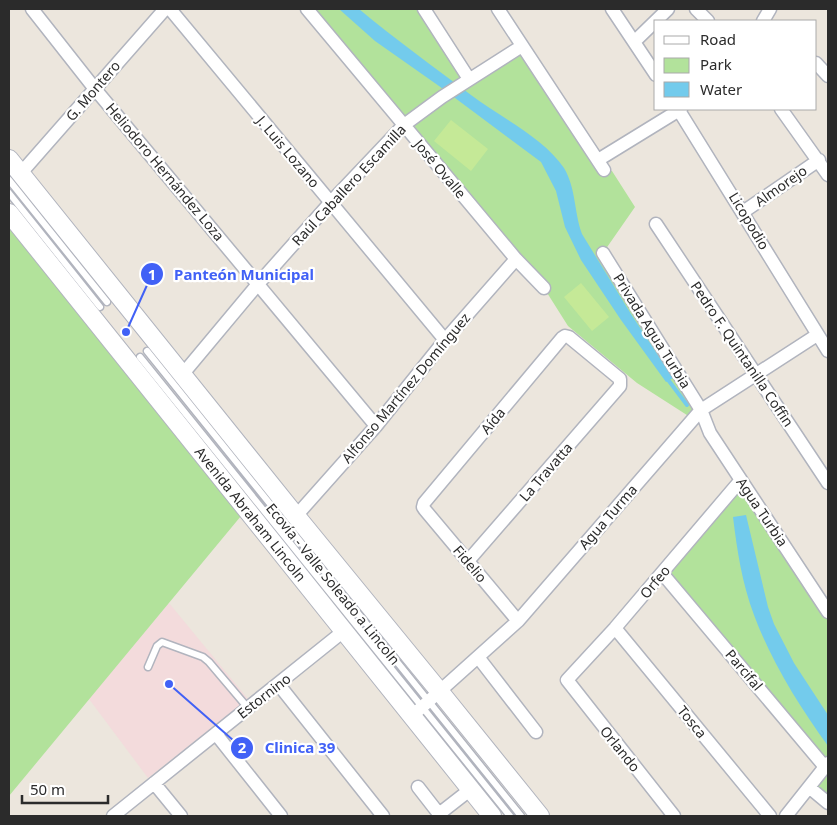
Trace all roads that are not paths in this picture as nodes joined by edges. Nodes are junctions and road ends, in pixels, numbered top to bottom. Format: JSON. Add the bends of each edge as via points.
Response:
{"nodes":[{"id":1,"x":32,"y":9,"type":"edge"},
{"id":2,"x":165,"y":9,"type":"edge"},
{"id":3,"x":170,"y":9,"type":"edge"},
{"id":4,"x":307,"y":9,"type":"edge"},
{"id":5,"x":424,"y":9,"type":"edge"},
{"id":6,"x":498,"y":9,"type":"edge"},
{"id":7,"x":612,"y":9,"type":"edge"},
{"id":8,"x":668,"y":9,"type":"edge"},
{"id":9,"x":696,"y":9,"type":"edge"},
{"id":10,"x":770,"y":9,"type":"edge"},
{"id":11,"x":657,"y":20,"type":"edge"},
{"id":12,"x":707,"y":20,"type":"edge"},
{"id":13,"x":764,"y":20,"type":"edge"},
{"id":14,"x":654,"y":23,"type":"edge"},
{"id":15,"x":634,"y":42,"type":"junction"},
{"id":16,"x":522,"y":46,"type":"junction"},
{"id":17,"x":817,"y":65,"type":"edge"},
{"id":18,"x":654,"y":72,"type":"edge"},
{"id":19,"x":828,"y":76,"type":"edge"},
{"id":20,"x":465,"y":81,"type":"junction"},
{"id":21,"x":95,"y":89,"type":"junction"},
{"id":22,"x":679,"y":110,"type":"edge"},
{"id":23,"x":681,"y":110,"type":"edge"},
{"id":24,"x":782,"y":110,"type":"edge"},
{"id":25,"x":404,"y":125,"type":"junction"},
{"id":26,"x":9,"y":159,"type":"edge"},
{"id":27,"x":818,"y":160,"type":"junction"},
{"id":28,"x":828,"y":175,"type":"edge"},
{"id":29,"x":15,"y":177,"type":"edge"},
{"id":30,"x":9,"y":194,"type":"edge"},
{"id":31,"x":330,"y":203,"type":"junction"},
{"id":32,"x":743,"y":212,"type":"junction"},
{"id":33,"x":9,"y":213,"type":"edge"},
{"id":34,"x":656,"y":224,"type":"dead end"},
{"id":35,"x":603,"y":253,"type":"dead end"},
{"id":36,"x":516,"y":259,"type":"junction"},
{"id":37,"x":258,"y":284,"type":"junction"},
{"id":38,"x":544,"y":288,"type":"dead end"},
{"id":39,"x":107,"y":302,"type":"dead end"},
{"id":40,"x":100,"y":307,"type":"dead end"},
{"id":41,"x":817,"y":335,"type":"junction"},
{"id":42,"x":445,"y":340,"type":"junction"},
{"id":43,"x":147,"y":351,"type":"dead end"},
{"id":44,"x":828,"y":351,"type":"edge"},
{"id":45,"x":140,"y":357,"type":"dead end"},
{"id":46,"x":182,"y":375,"type":"junction"},
{"id":47,"x":756,"y":375,"type":"junction"},
{"id":48,"x":621,"y":381,"type":"joint"},
{"id":49,"x":701,"y":410,"type":"junction"},
{"id":50,"x":376,"y":426,"type":"junction"},
{"id":51,"x":740,"y":481,"type":"junction"},
{"id":52,"x":828,"y":483,"type":"edge"},
{"id":53,"x":423,"y":507,"type":"joint"},
{"id":54,"x":296,"y":516,"type":"junction"},
{"id":55,"x":468,"y":561,"type":"junction"},
{"id":56,"x":662,"y":573,"type":"junction"},
{"id":57,"x":828,"y":612,"type":"edge"},
{"id":58,"x":518,"y":621,"type":"junction"},
{"id":59,"x":615,"y":628,"type":"junction"},
{"id":60,"x":345,"y":630,"type":"junction"},
{"id":61,"x":478,"y":657,"type":"junction"},
{"id":62,"x":148,"y":667,"type":"dead end"},
{"id":63,"x":567,"y":680,"type":"joint"},
{"id":64,"x":279,"y":685,"type":"junction"},
{"id":65,"x":426,"y":704,"type":"junction"},
{"id":66,"x":248,"y":708,"type":"junction"},
{"id":67,"x":536,"y":732,"type":"dead end"},
{"id":68,"x":216,"y":734,"type":"junction"},
{"id":69,"x":827,"y":765,"type":"edge"},
{"id":70,"x":154,"y":783,"type":"junction"},
{"id":71,"x":418,"y":787,"type":"dead end"},
{"id":72,"x":810,"y":788,"type":"junction"},
{"id":73,"x":471,"y":789,"type":"junction"},
{"id":74,"x":828,"y":802,"type":"edge"},
{"id":75,"x":440,"y":815,"type":"edge"},
{"id":76,"x":113,"y":816,"type":"edge"},
{"id":77,"x":181,"y":816,"type":"edge"},
{"id":78,"x":281,"y":816,"type":"edge"},
{"id":79,"x":383,"y":816,"type":"edge"},
{"id":80,"x":492,"y":816,"type":"edge"},
{"id":81,"x":510,"y":816,"type":"edge"},
{"id":82,"x":521,"y":816,"type":"edge"},
{"id":83,"x":540,"y":816,"type":"edge"},
{"id":84,"x":674,"y":816,"type":"edge"},
{"id":85,"x":770,"y":816,"type":"edge"},
{"id":86,"x":786,"y":816,"type":"edge"}],
"edges":[{"from":1,"to":21,"type":"street","name":"Heliodoro Hernández Loza"},
{"from":2,"to":21,"type":"street","name":"G. Montero"},
{"from":3,"to":31,"type":"street","name":"J. Luis Lozano"},
{"from":4,"to":25,"type":"street","name":"José Ovalle"},
{"from":5,"to":20,"type":"street"},
{"from":6,"to":16,"type":"street"},
{"from":7,"to":15,"type":"street"},
{"from":8,"to":11,"type":"street"},
{"from":9,"to":12,"type":"street"},
{"from":10,"to":13,"type":"street"},
{"from":14,"to":15,"type":"street"},
{"from":15,"to":18,"type":"street"},
{"from":16,"to":20,"type":"street","name":"Raúl Caballero Escamilla"},
{"from":16,"to":22,"type":"street","via":[[601,165]]},
{"from":17,"to":19,"type":"street"},
{"from":20,"to":25,"type":"street","name":"Raúl Caballero Escamilla"},
{"from":21,"to":29,"type":"street","name":"G. Montero"},
{"from":21,"to":37,"type":"street","name":"Heliodoro Hernández Loza"},
{"from":23,"to":32,"type":"street","name":"Licopodio"},
{"from":24,"to":27,"type":"street"},
{"from":25,"to":31,"type":"street","name":"Raúl Caballero Escamilla"},
{"from":25,"to":36,"type":"street","name":"José Ovalle"},
{"from":26,"to":29,"type":"main road"},
{"from":27,"to":28,"type":"street"},
{"from":27,"to":32,"type":"street","name":"Almorejo"},
{"from":29,"to":39,"type":"lane"},
{"from":29,"to":46,"type":"main road"},
{"from":30,"to":40,"type":"lane"},
{"from":31,"to":37,"type":"street","name":"Raúl Caballero Escamilla"},
{"from":31,"to":42,"type":"street","name":"J. Luis Lozano"},
{"from":32,"to":41,"type":"street","name":"Licopodio"},
{"from":33,"to":60,"type":"main road","name":"Avenida Abraham Lincoln"},
{"from":34,"to":47,"type":"street","name":"Pedro F. Quintanilla Coffin"},
{"from":35,"to":49,"type":"street","name":"Privada Agua Turbia"},
{"from":36,"to":38,"type":"street","name":"José Ovalle"},
{"from":36,"to":42,"type":"street","name":"Alfonso Martínez Domínguez"},
{"from":37,"to":46,"type":"street","name":"Raúl Caballero Escamilla"},
{"from":37,"to":50,"type":"street","name":"Heliodoro Hernández Loza"},
{"from":41,"to":44,"type":"street","name":"Licopodio"},
{"from":41,"to":47,"type":"street","name":"Agua Turma"},
{"from":42,"to":50,"type":"street","name":"Alfonso Martínez Domínguez"},
{"from":43,"to":65,"type":"lane","name":"Ecovía - Valle Soleado a Lincoln"},
{"from":45,"to":65,"type":"lane"},
{"from":46,"to":54,"type":"main road"},
{"from":47,"to":49,"type":"street","name":"Agua Turma"},
{"from":47,"to":52,"type":"street","name":"Pedro F. Quintanilla Coffin"},
{"from":48,"to":53,"type":"street","name":"Aída","via":[[565,336]]},
{"from":48,"to":55,"type":"street","name":"La Travatta"},
{"from":49,"to":51,"type":"street","name":"Agua Turbia","via":[[710,434]]},
{"from":49,"to":58,"type":"street","name":"Agua Turma"},
{"from":50,"to":54,"type":"street","name":"Alfonso Martínez Domínguez"},
{"from":51,"to":56,"type":"street","name":"Orfeo"},
{"from":51,"to":57,"type":"street","name":"Agua Turbia"},
{"from":53,"to":55,"type":"street","name":"Fidelio"},
{"from":54,"to":65,"type":"main road"},
{"from":55,"to":58,"type":"street","name":"Fidelio"},
{"from":56,"to":59,"type":"street","name":"Orfeo"},
{"from":56,"to":69,"type":"street","name":"Parcifal"},
{"from":58,"to":61,"type":"street","name":"Agua Turma"},
{"from":59,"to":63,"type":"street","name":"Orfeo"},
{"from":59,"to":85,"type":"street","name":"Tosca"},
{"from":60,"to":64,"type":"street","name":"Estornino"},
{"from":60,"to":65,"type":"main road","name":"Avenida Abraham Lincoln"},
{"from":61,"to":65,"type":"street","name":"Agua Turma"},
{"from":61,"to":67,"type":"street"},
{"from":62,"to":66,"type":"lane","via":[[162,642],[203,657]]},
{"from":63,"to":84,"type":"street","name":"Orlando"},
{"from":64,"to":66,"type":"street","name":"Estornino"},
{"from":64,"to":79,"type":"street"},
{"from":65,"to":73,"type":"main road","name":"Avenida Abraham Lincoln"},
{"from":65,"to":81,"type":"lane"},
{"from":65,"to":82,"type":"lane","name":"Ecovía - Valle Soleado a Lincoln"},
{"from":65,"to":83,"type":"main road"},
{"from":66,"to":68,"type":"street","name":"Estornino"},
{"from":68,"to":70,"type":"street","name":"Estornino"},
{"from":68,"to":78,"type":"street"},
{"from":69,"to":72,"type":"street"},
{"from":70,"to":76,"type":"street","name":"Estornino"},
{"from":70,"to":77,"type":"street"},
{"from":71,"to":75,"type":"street"},
{"from":72,"to":74,"type":"street"},
{"from":72,"to":86,"type":"street"},
{"from":73,"to":75,"type":"street"},
{"from":73,"to":80,"type":"main road","name":"Avenida Abraham Lincoln"}]}
